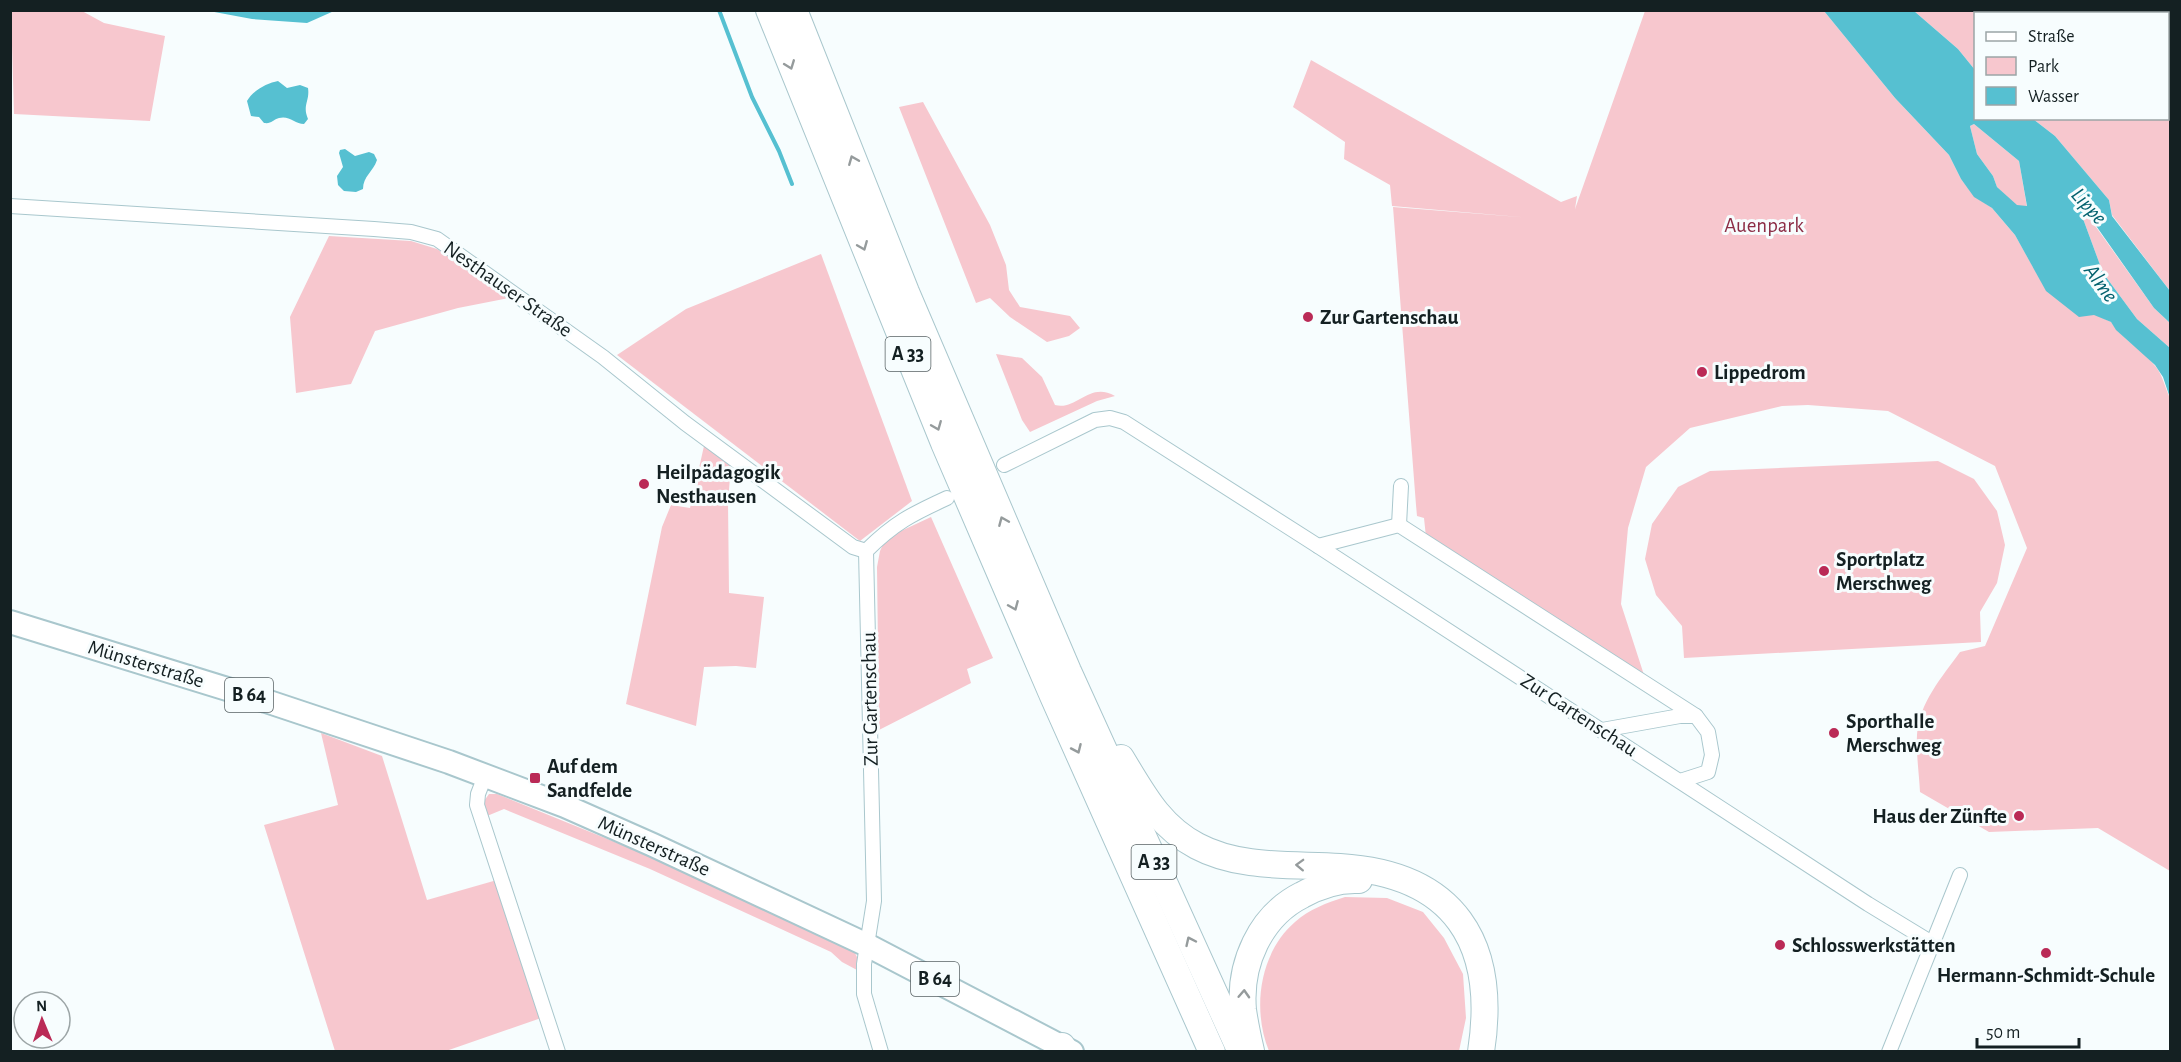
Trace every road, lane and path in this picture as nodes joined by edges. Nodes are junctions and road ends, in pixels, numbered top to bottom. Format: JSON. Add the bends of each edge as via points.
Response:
{"nodes":[{"id":1,"x":769,"y":10,"type":"edge"},
{"id":2,"x":794,"y":10,"type":"edge"},
{"id":3,"x":10,"y":206,"type":"edge"},
{"id":4,"x":1004,"y":465,"type":"dead end"},
{"id":5,"x":1401,"y":486,"type":"dead end"},
{"id":6,"x":947,"y":498,"type":"dead end"},
{"id":7,"x":1400,"y":525,"type":"junction"},
{"id":8,"x":1318,"y":546,"type":"junction"},
{"id":9,"x":866,"y":551,"type":"junction"},
{"id":10,"x":10,"y":622,"type":"edge"},
{"id":11,"x":1068,"y":671,"type":"junction"},
{"id":12,"x":1696,"y":716,"type":"junction"},
{"id":13,"x":1602,"y":730,"type":"junction"},
{"id":14,"x":485,"y":776,"type":"junction"},
{"id":15,"x":1680,"y":781,"type":"junction"},
{"id":16,"x":1960,"y":875,"type":"dead end"},
{"id":17,"x":1932,"y":943,"type":"junction"},
{"id":18,"x":867,"y":945,"type":"junction"},
{"id":19,"x":1067,"y":1050,"type":"edge"},
{"id":20,"x":558,"y":1052,"type":"edge"},
{"id":21,"x":881,"y":1052,"type":"edge"},
{"id":22,"x":1212,"y":1052,"type":"edge"},
{"id":23,"x":1241,"y":1052,"type":"edge"},
{"id":24,"x":1251,"y":1052,"type":"edge"},
{"id":25,"x":1473,"y":1052,"type":"edge"},
{"id":26,"x":1481,"y":1052,"type":"edge"},
{"id":27,"x":1889,"y":1052,"type":"edge"}],
"edges":[{"from":1,"to":22,"type":"highway","number":"A 33","one_way":true,"via":[[944,443]]},
{"from":11,"to":2,"type":"highway","number":"A 33","one_way":true,"via":[[906,292]]},
{"from":3,"to":9,"type":"street","name":"Nesthauser Straße","via":[[374,229],[437,239],[603,357],[853,547]]},
{"from":4,"to":8,"type":"street","name":"Zur Gartenschau","via":[[1095,420],[1110,418],[1124,422]]},
{"from":5,"to":7,"type":"street"},
{"from":6,"to":9,"type":"street","via":[[909,515]]},
{"from":7,"to":8,"type":"street"},
{"from":7,"to":12,"type":"street"},
{"from":8,"to":13,"type":"street","name":"Zur Gartenschau"},
{"from":9,"to":18,"type":"street","name":"Zur Gartenschau","via":[[874,901]]},
{"from":10,"to":14,"type":"main road","name":"Münsterstraße","number":"B 64","via":[[266,700]]},
{"from":23,"to":11,"type":"highway","number":"A 33","one_way":true},
{"from":26,"to":11,"type":"highway","one_way":true,"via":[[1484,1002],[1475,947],[1460,920],[1440,901],[1418,884],[1379,872],[1265,864],[1198,847],[1154,811]]},
{"from":12,"to":13,"type":"street"},
{"from":12,"to":15,"type":"street","via":[[1708,732],[1712,754],[1708,772]]},
{"from":13,"to":15,"type":"street","name":"Zur Gartenschau"},
{"from":14,"to":18,"type":"main road","name":"Münsterstraße","number":"B 64","via":[[565,806]]},
{"from":14,"to":20,"type":"street","via":[[477,805]]},
{"from":15,"to":17,"type":"street","name":"Zur Gartenschau"},
{"from":16,"to":17,"type":"street"},
{"from":17,"to":27,"type":"street"},
{"from":18,"to":19,"type":"main road","name":"Münsterstraße","number":"B 64"},
{"from":18,"to":21,"type":"street","name":"Zur Gartenschau","via":[[864,994]]},
{"from":24,"to":25,"type":"highway","one_way":true,"via":[[1243,988],[1249,956],[1260,933],[1291,900],[1318,886],[1344,879],[1377,880],[1412,889],[1455,923],[1477,976]]}]}
